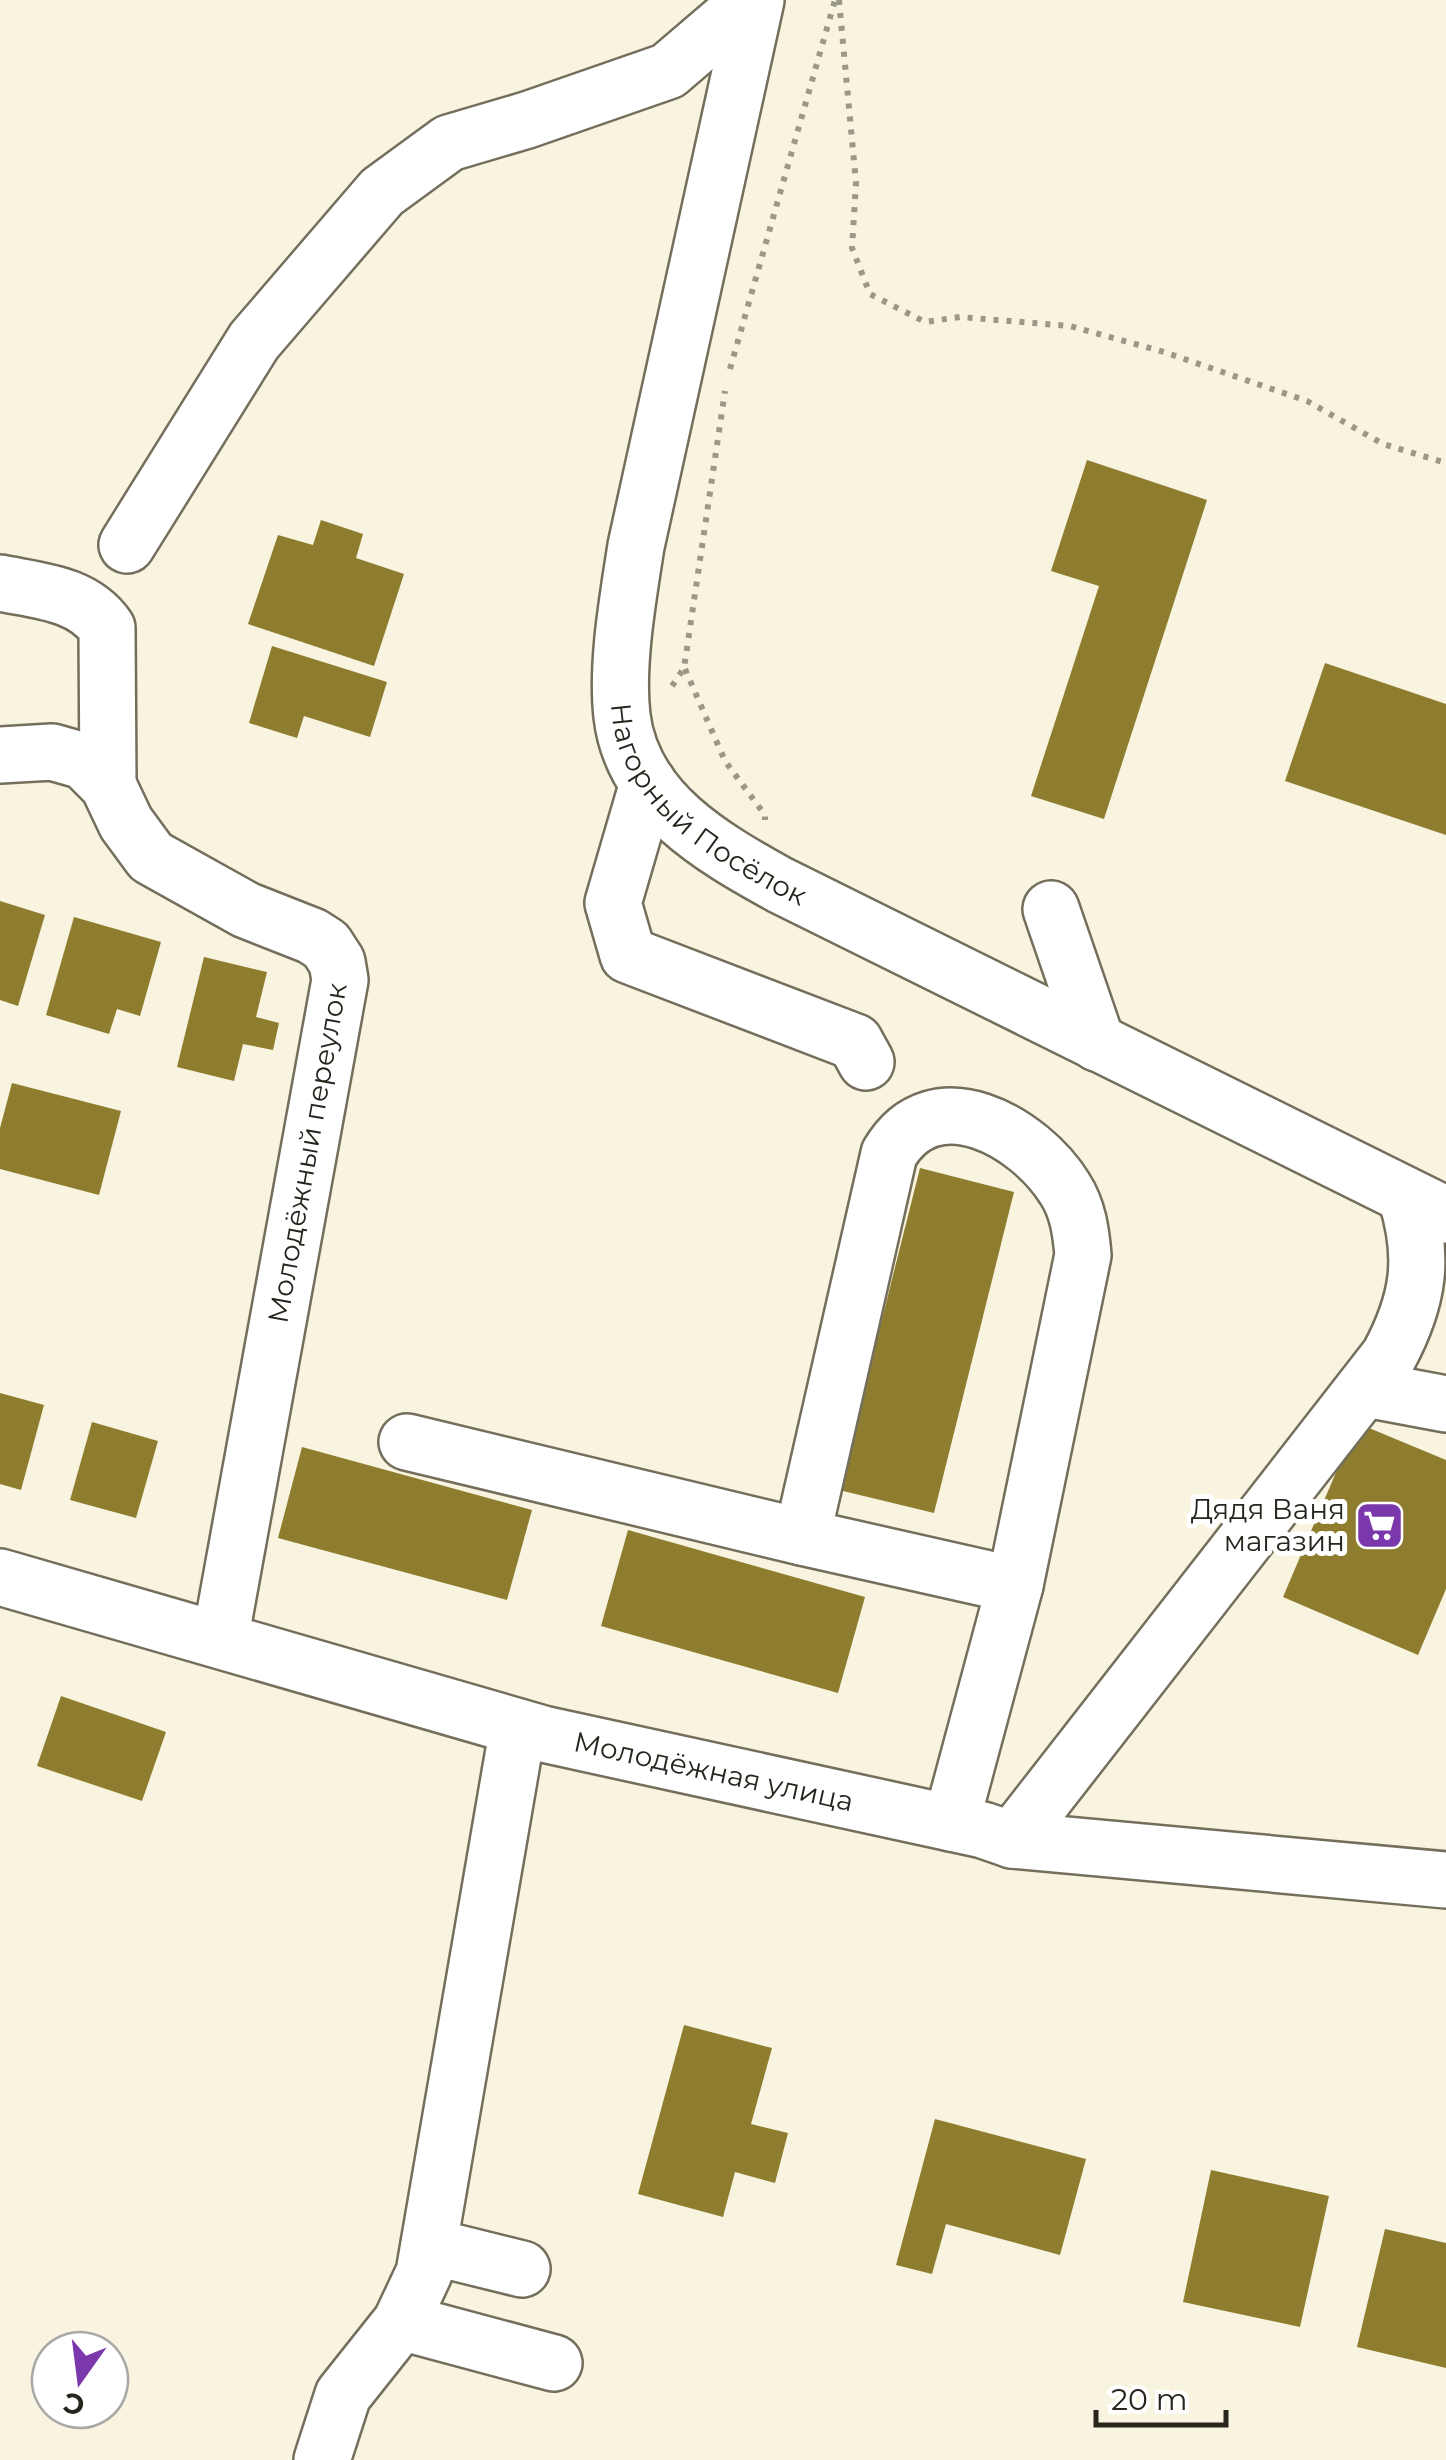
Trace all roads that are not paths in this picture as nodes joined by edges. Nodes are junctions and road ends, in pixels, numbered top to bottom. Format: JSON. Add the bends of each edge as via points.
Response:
{"nodes":[{"id":1,"x":754,"y":0,"type":"edge"},
{"id":2,"x":127,"y":545,"type":"dead end"},
{"id":3,"x":0,"y":582,"type":"edge"},
{"id":4,"x":0,"y":755,"type":"edge"},
{"id":5,"x":648,"y":783,"type":"junction"},
{"id":6,"x":108,"y":785,"type":"junction"},
{"id":7,"x":1051,"y":909,"type":"dead end"},
{"id":8,"x":1096,"y":1043,"type":"junction"},
{"id":9,"x":866,"y":1062,"type":"dead end"},
{"id":10,"x":1426,"y":1206,"type":"edge"},
{"id":11,"x":1366,"y":1389,"type":"junction"},
{"id":12,"x":1446,"y":1404,"type":"edge"},
{"id":13,"x":407,"y":1442,"type":"dead end"},
{"id":14,"x":802,"y":1537,"type":"junction"},
{"id":15,"x":0,"y":1577,"type":"edge"},
{"id":16,"x":1016,"y":1585,"type":"junction"},
{"id":17,"x":220,"y":1640,"type":"junction"},
{"id":18,"x":518,"y":1727,"type":"junction"},
{"id":19,"x":950,"y":1823,"type":"junction"},
{"id":20,"x":1012,"y":1840,"type":"junction"},
{"id":21,"x":1446,"y":1880,"type":"edge"},
{"id":22,"x":429,"y":2246,"type":"junction"},
{"id":23,"x":522,"y":2270,"type":"dead end"},
{"id":24,"x":401,"y":2322,"type":"junction"},
{"id":25,"x":554,"y":2363,"type":"dead end"},
{"id":26,"x":322,"y":2460,"type":"edge"}],
"edges":[{"from":1,"to":2,"type":"street","via":[[668,71],[448,143],[382,192],[254,341]]},
{"from":1,"to":5,"type":"street","name":"Нагорный Посёлок","via":[[630,588],[622,716]]},
{"from":3,"to":6,"type":"street","via":[[77,600],[106,628]]},
{"from":4,"to":6,"type":"street","name":"Молодёжный переулок","via":[[52,752],[84,761]]},
{"from":5,"to":8,"type":"street","name":"Нагорный Посёлок","via":[[722,853]]},
{"from":5,"to":9,"type":"street","via":[[613,903],[628,954],[855,1042]]},
{"from":6,"to":17,"type":"street","name":"Молодёжный переулок","via":[[151,857],[326,945],[340,980]]},
{"from":7,"to":8,"type":"street"},
{"from":8,"to":10,"type":"street","name":"Нагорный Посёлок"},
{"from":10,"to":11,"type":"street","via":[[1400,1336]]},
{"from":11,"to":12,"type":"street"},
{"from":11,"to":20,"type":"street"},
{"from":13,"to":14,"type":"street"},
{"from":14,"to":16,"type":"street"},
{"from":14,"to":16,"type":"street","via":[[888,1154],[920,1123],[962,1116],[1008,1132],[1056,1176],[1076,1211],[1084,1256]]},
{"from":15,"to":17,"type":"street","name":"Молодёжная улица"},
{"from":16,"to":19,"type":"street"},
{"from":17,"to":18,"type":"street","name":"Молодёжная улица"},
{"from":18,"to":19,"type":"street","name":"Молодёжная улица"},
{"from":18,"to":22,"type":"street"},
{"from":19,"to":20,"type":"street","name":"Молодёжная улица"},
{"from":20,"to":21,"type":"street","name":"Молодёжная улица"},
{"from":22,"to":23,"type":"street"},
{"from":22,"to":24,"type":"street"},
{"from":24,"to":25,"type":"street"},
{"from":24,"to":26,"type":"street","via":[[343,2395]]}]}
